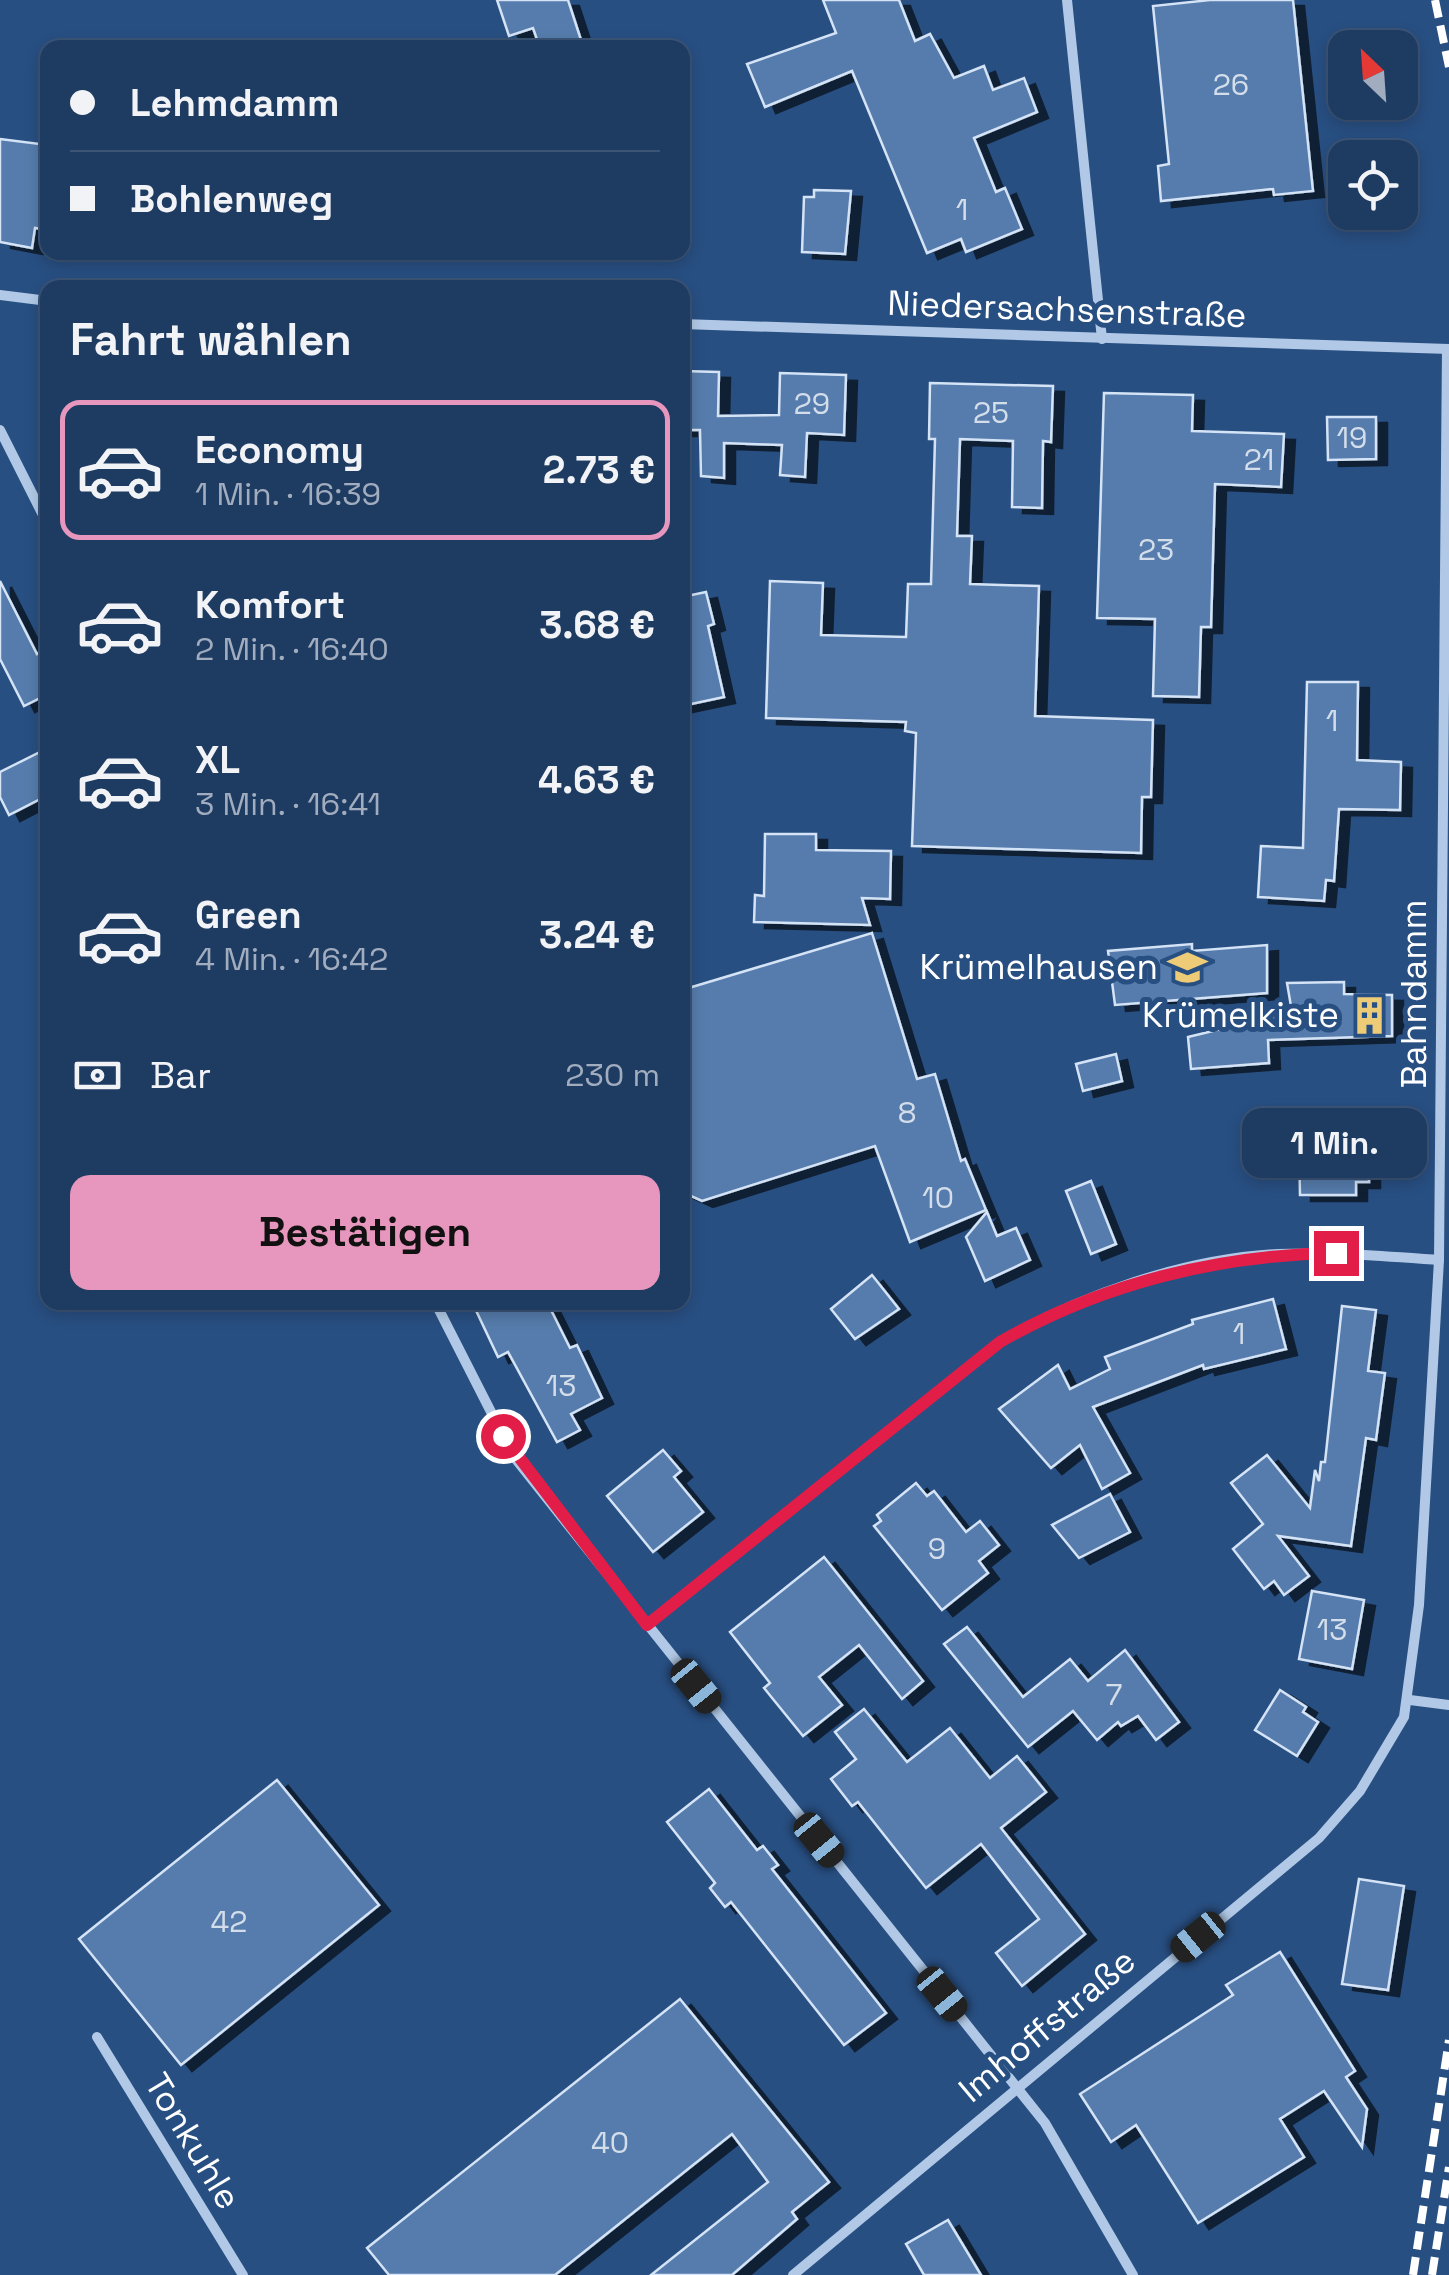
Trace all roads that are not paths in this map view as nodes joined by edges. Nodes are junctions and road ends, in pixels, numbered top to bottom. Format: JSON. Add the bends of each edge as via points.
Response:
{"nodes":[{"id":1,"x":1066,"y":0,"type":"edge"},
{"id":2,"x":0,"y":295,"type":"edge"},
{"id":3,"x":40,"y":300,"type":"edge"},
{"id":4,"x":690,"y":324,"type":"edge"},
{"id":5,"x":1102,"y":338,"type":"junction"},
{"id":6,"x":1448,"y":349,"type":"edge"},
{"id":7,"x":0,"y":430,"type":"edge"},
{"id":8,"x":40,"y":510,"type":"edge"},
{"id":9,"x":1439,"y":1260,"type":"junction"},
{"id":10,"x":439,"y":1310,"type":"edge"},
{"id":11,"x":647,"y":1625,"type":"junction"},
{"id":12,"x":1410,"y":1700,"type":"junction"},
{"id":13,"x":1449,"y":1705,"type":"edge"},
{"id":14,"x":97,"y":2036,"type":"dead end"},
{"id":15,"x":1016,"y":2086,"type":"junction"},
{"id":16,"x":243,"y":2275,"type":"edge"},
{"id":17,"x":793,"y":2275,"type":"edge"},
{"id":18,"x":1133,"y":2275,"type":"edge"}],
"edges":[{"from":1,"to":5,"type":"street"},
{"from":2,"to":3,"type":"street"},
{"from":4,"to":5,"type":"street","name":"Niedersachsenstraße"},
{"from":5,"to":6,"type":"street","name":"Niedersachsenstraße"},
{"from":6,"to":9,"type":"street","name":"Bahndamm"},
{"from":7,"to":8,"type":"street"},
{"from":9,"to":11,"type":"street","via":[[1336,1253],[1220,1261],[1093,1297],[1035,1322],[1000,1342]]},
{"from":9,"to":12,"type":"street","name":"Bahndamm"},
{"from":10,"to":11,"type":"street","via":[[514,1457]]},
{"from":11,"to":15,"type":"street"},
{"from":12,"to":13,"type":"street"},
{"from":12,"to":15,"type":"street","name":"Imhoffstraße","via":[[1384,1756],[1318,1838]]},
{"from":14,"to":16,"type":"street","name":"Tonkuhle"},
{"from":15,"to":17,"type":"street","name":"Imhoffstraße"},
{"from":15,"to":18,"type":"street","via":[[1045,2123]]}]}
